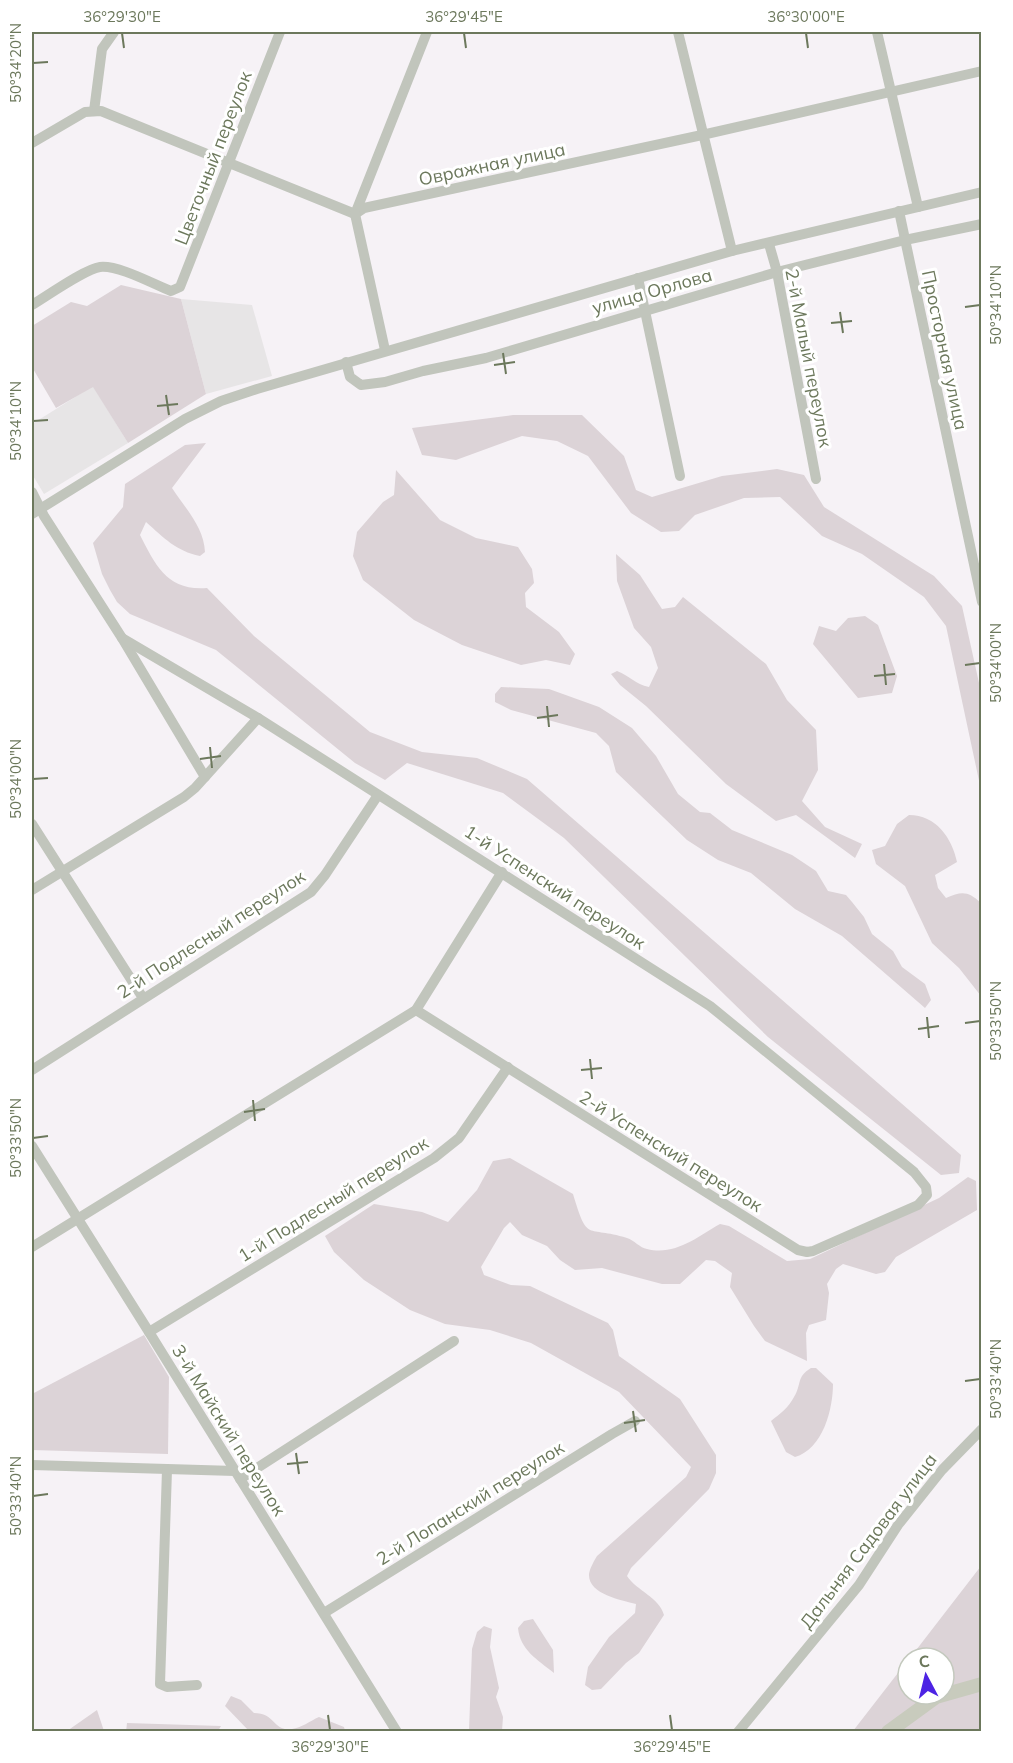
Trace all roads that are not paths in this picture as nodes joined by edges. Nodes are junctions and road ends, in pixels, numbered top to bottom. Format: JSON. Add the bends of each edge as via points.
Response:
{"nodes":[{"id":1,"x":114,"y":32,"type":"edge"},
{"id":2,"x":280,"y":32,"type":"edge"},
{"id":3,"x":427,"y":32,"type":"edge"},
{"id":4,"x":678,"y":32,"type":"edge"},
{"id":5,"x":877,"y":32,"type":"edge"},
{"id":6,"x":981,"y":71,"type":"edge"},
{"id":7,"x":890,"y":92,"type":"junction"},
{"id":8,"x":94,"y":111,"type":"junction"},
{"id":9,"x":702,"y":135,"type":"junction"},
{"id":10,"x":32,"y":143,"type":"edge"},
{"id":11,"x":228,"y":163,"type":"junction"},
{"id":12,"x":981,"y":192,"type":"edge"},
{"id":13,"x":918,"y":207,"type":"junction"},
{"id":14,"x":899,"y":211,"type":"junction"},
{"id":15,"x":355,"y":214,"type":"junction"},
{"id":16,"x":981,"y":224,"type":"edge"},
{"id":17,"x":905,"y":240,"type":"junction"},
{"id":18,"x":769,"y":244,"type":"junction"},
{"id":19,"x":732,"y":252,"type":"junction"},
{"id":20,"x":777,"y":272,"type":"junction"},
{"id":21,"x":638,"y":278,"type":"junction"},
{"id":22,"x":32,"y":305,"type":"edge"},
{"id":23,"x":646,"y":310,"type":"junction"},
{"id":24,"x":385,"y":350,"type":"junction"},
{"id":25,"x":346,"y":362,"type":"junction"},
{"id":26,"x":680,"y":476,"type":"dead end"},
{"id":27,"x":816,"y":479,"type":"dead end"},
{"id":28,"x":32,"y":492,"type":"edge"},
{"id":29,"x":36,"y":511,"type":"edge"},
{"id":30,"x":980,"y":588,"type":"edge"},
{"id":31,"x":981,"y":602,"type":"edge"},
{"id":32,"x":122,"y":638,"type":"junction"},
{"id":33,"x":258,"y":718,"type":"junction"},
{"id":34,"x":205,"y":777,"type":"junction"},
{"id":35,"x":378,"y":795,"type":"junction"},
{"id":36,"x":32,"y":824,"type":"edge"},
{"id":37,"x":61,"y":871,"type":"junction"},
{"id":38,"x":502,"y":872,"type":"junction"},
{"id":39,"x":32,"y":890,"type":"edge"},
{"id":40,"x":143,"y":998,"type":"junction"},
{"id":41,"x":416,"y":1010,"type":"junction"},
{"id":42,"x":507,"y":1067,"type":"junction"},
{"id":43,"x":32,"y":1070,"type":"edge"},
{"id":44,"x":32,"y":1146,"type":"edge"},
{"id":45,"x":918,"y":1205,"type":"joint"},
{"id":46,"x":77,"y":1220,"type":"junction"},
{"id":47,"x":32,"y":1248,"type":"edge"},
{"id":48,"x":149,"y":1332,"type":"junction"},
{"id":49,"x":454,"y":1341,"type":"dead end"},
{"id":50,"x":636,"y":1421,"type":"dead end"},
{"id":51,"x":981,"y":1429,"type":"edge"},
{"id":52,"x":32,"y":1465,"type":"edge"},
{"id":53,"x":167,"y":1470,"type":"junction"},
{"id":54,"x":237,"y":1475,"type":"junction"},
{"id":55,"x":324,"y":1613,"type":"junction"},
{"id":56,"x":197,"y":1685,"type":"dead end"},
{"id":57,"x":397,"y":1731,"type":"edge"},
{"id":58,"x":738,"y":1731,"type":"edge"}],
"edges":[{"from":1,"to":8,"type":"street","via":[[102,49]]},
{"from":2,"to":11,"type":"street","name":"Цветочный переулок"},
{"from":3,"to":15,"type":"street"},
{"from":4,"to":9,"type":"street"},
{"from":5,"to":7,"type":"street"},
{"from":6,"to":7,"type":"street","name":"Овражная улица"},
{"from":7,"to":9,"type":"street","name":"Овражная улица"},
{"from":7,"to":13,"type":"street"},
{"from":8,"to":10,"type":"street","via":[[85,112]]},
{"from":8,"to":11,"type":"street"},
{"from":9,"to":15,"type":"street","name":"Овражная улица","via":[[364,208]]},
{"from":9,"to":19,"type":"street"},
{"from":11,"to":15,"type":"street"},
{"from":11,"to":22,"type":"street","name":"Цветочный переулок","via":[[180,287],[171,291],[115,269],[99,267]]},
{"from":12,"to":13,"type":"street","name":"улица Орлова"},
{"from":13,"to":14,"type":"street","name":"улица Орлова"},
{"from":14,"to":17,"type":"street","name":"Просторная улица"},
{"from":14,"to":18,"type":"street","name":"улица Орлова"},
{"from":15,"to":24,"type":"street"},
{"from":16,"to":17,"type":"street","name":"улица Орлова"},
{"from":17,"to":20,"type":"street","name":"улица Орлова"},
{"from":17,"to":30,"type":"street","name":"Просторная улица"},
{"from":18,"to":19,"type":"street","name":"улица Орлова"},
{"from":18,"to":20,"type":"street","name":"2-й Малый переулок"},
{"from":19,"to":21,"type":"street","name":"улица Орлова"},
{"from":20,"to":23,"type":"street","name":"улица Орлова"},
{"from":20,"to":27,"type":"street","name":"2-й Малый переулок"},
{"from":21,"to":23,"type":"street"},
{"from":21,"to":24,"type":"street","name":"улица Орлова"},
{"from":23,"to":25,"type":"street","name":"улица Орлова","via":[[486,358],[385,382],[361,385],[350,377]]},
{"from":23,"to":26,"type":"street"},
{"from":24,"to":25,"type":"street","name":"улица Орлова"},
{"from":25,"to":29,"type":"street","name":"улица Орлова","via":[[257,388],[185,418]]},
{"from":28,"to":29,"type":"street","name":"1-й Успенский переулок"},
{"from":29,"to":32,"type":"street","name":"1-й Успенский переулок"},
{"from":30,"to":31,"type":"street","name":"Просторная улица"},
{"from":32,"to":33,"type":"street","name":"1-й Успенский переулок"},
{"from":32,"to":34,"type":"street","name":"1-й Успенский переулок"},
{"from":33,"to":34,"type":"street"},
{"from":33,"to":35,"type":"street","name":"1-й Успенский переулок"},
{"from":34,"to":37,"type":"street","via":[[184,797]]},
{"from":35,"to":38,"type":"street","name":"1-й Успенский переулок"},
{"from":35,"to":40,"type":"street","name":"2-й Подлесный переулок","via":[[311,892]]},
{"from":36,"to":37,"type":"street"},
{"from":37,"to":39,"type":"street"},
{"from":37,"to":40,"type":"street"},
{"from":38,"to":41,"type":"street"},
{"from":38,"to":45,"type":"street","name":"1-й Успенский переулок","via":[[710,1006],[914,1172],[926,1186],[927,1195]]},
{"from":40,"to":43,"type":"street","name":"2-й Подлесный переулок"},
{"from":41,"to":42,"type":"street","name":"2-й Успенский переулок"},
{"from":41,"to":46,"type":"street"},
{"from":42,"to":45,"type":"street","name":"2-й Успенский переулок","via":[[798,1250],[813,1251]]},
{"from":42,"to":48,"type":"street","name":"1-й Подлесный переулок","via":[[459,1138],[434,1158]]},
{"from":44,"to":46,"type":"street","name":"3-й Майский переулок"},
{"from":46,"to":47,"type":"street"},
{"from":46,"to":48,"type":"street","name":"3-й Майский переулок"},
{"from":48,"to":54,"type":"street","name":"3-й Майский переулок"},
{"from":49,"to":54,"type":"street"},
{"from":50,"to":55,"type":"street","name":"2-й Лопанский переулок"},
{"from":51,"to":58,"type":"street","name":"Дальняя Садовая улица","via":[[942,1470],[898,1525],[859,1585]]},
{"from":52,"to":53,"type":"street"},
{"from":53,"to":54,"type":"street"},
{"from":53,"to":56,"type":"street","via":[[160,1684]]},
{"from":54,"to":55,"type":"street","name":"3-й Майский переулок"},
{"from":55,"to":57,"type":"street","name":"3-й Майский переулок"}]}
